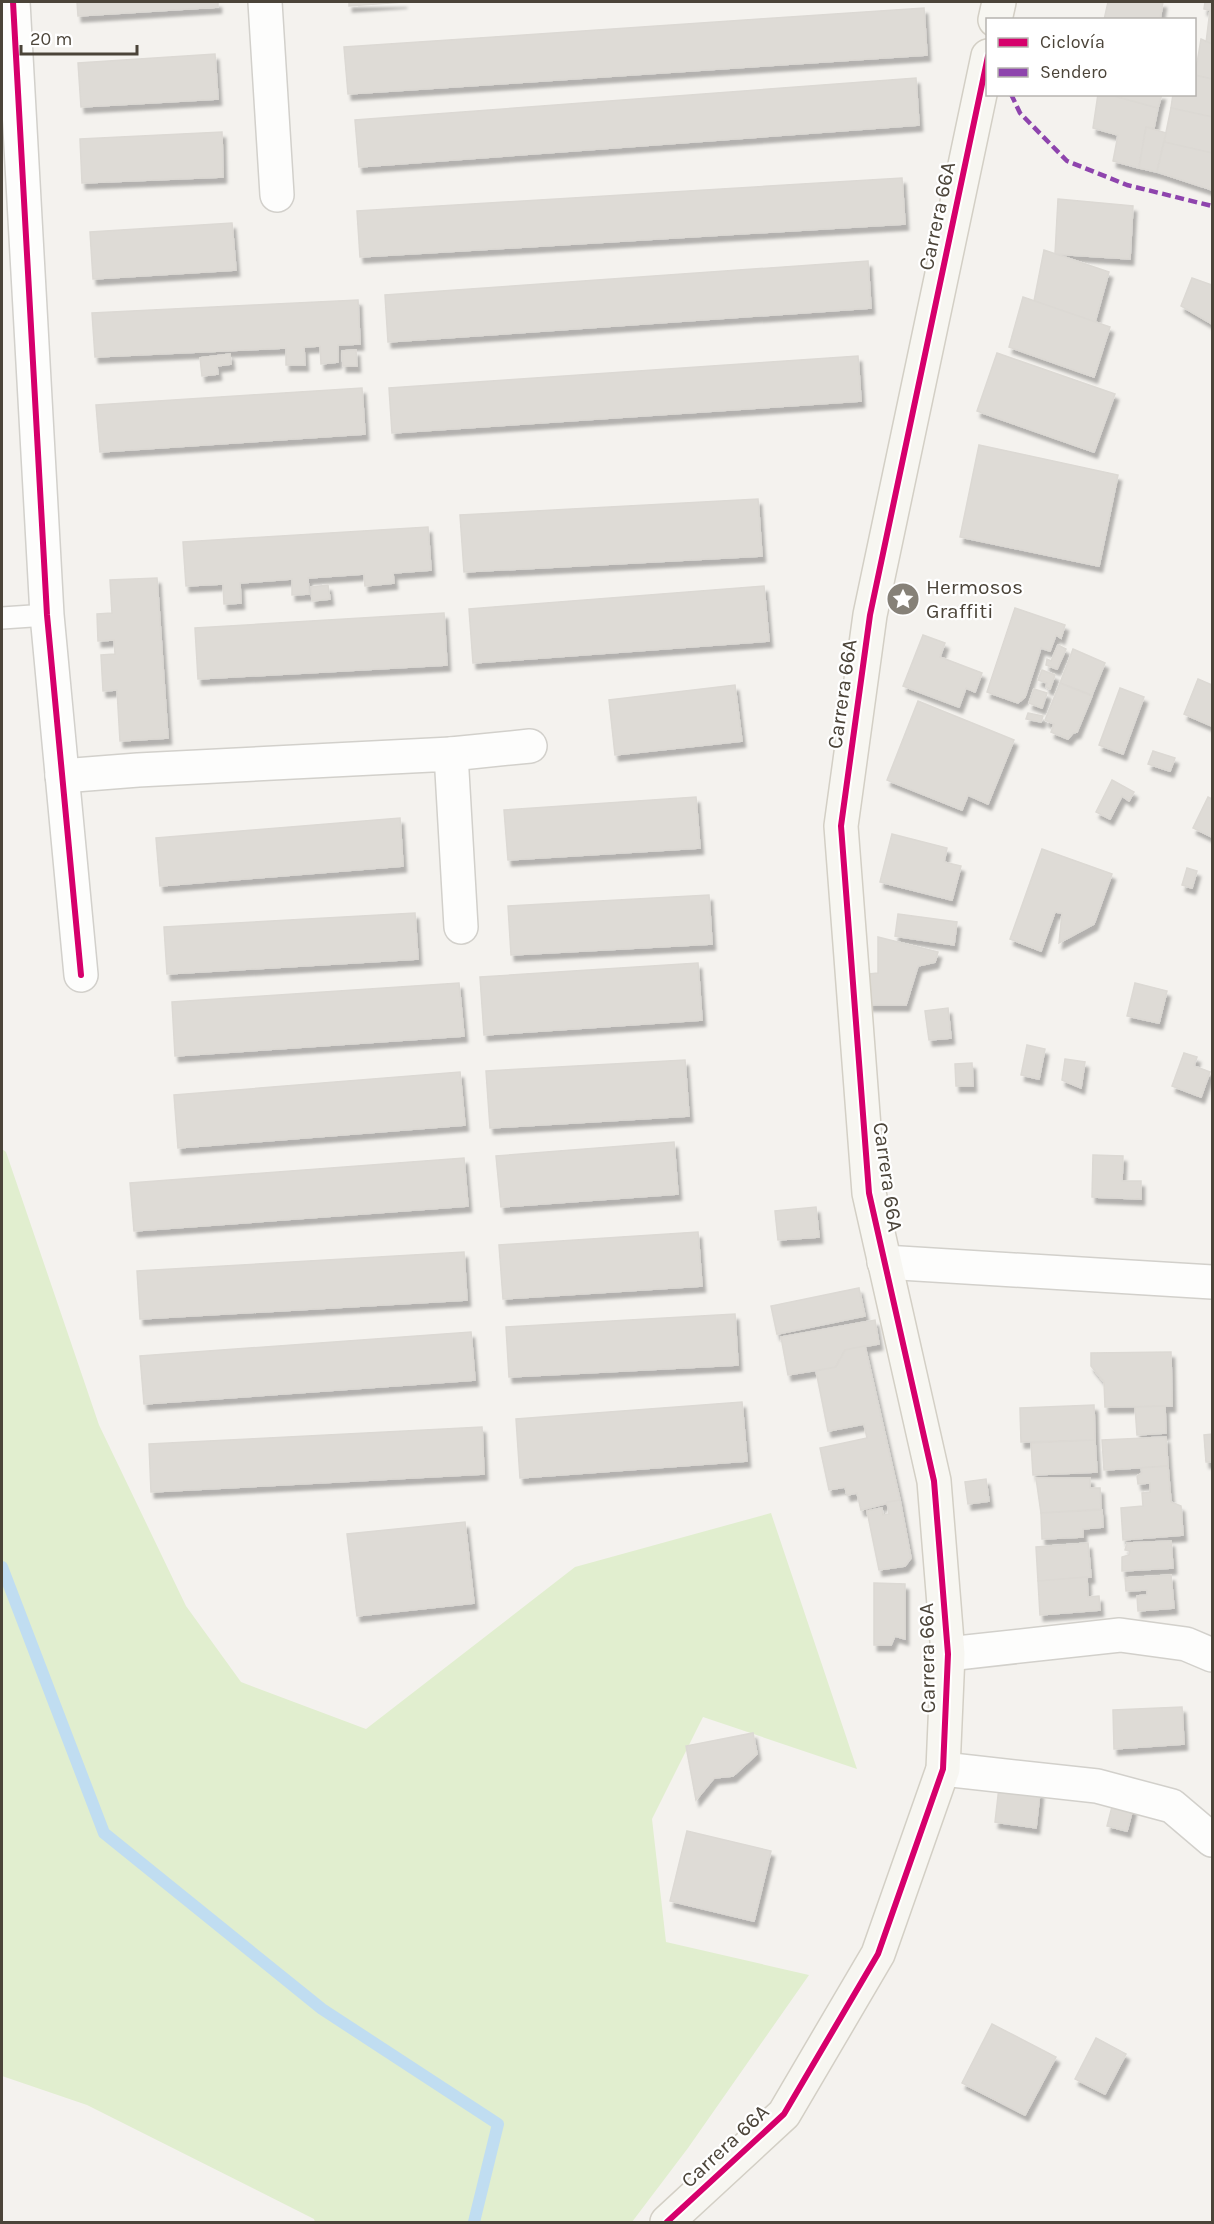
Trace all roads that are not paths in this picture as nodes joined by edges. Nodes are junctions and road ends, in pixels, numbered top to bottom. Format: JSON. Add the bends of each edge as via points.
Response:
{"nodes":[{"id":1,"x":13,"y":2,"type":"edge"},
{"id":2,"x":265,"y":2,"type":"edge"},
{"id":3,"x":999,"y":2,"type":"edge"},
{"id":4,"x":995,"y":18,"type":"edge"},
{"id":5,"x":986,"y":61,"type":"edge"},
{"id":6,"x":277,"y":195,"type":"dead end"},
{"id":7,"x":47,"y":615,"type":"junction"},
{"id":8,"x":2,"y":618,"type":"edge"},
{"id":9,"x":530,"y":747,"type":"dead end"},
{"id":10,"x":451,"y":754,"type":"junction"},
{"id":11,"x":62,"y":776,"type":"junction"},
{"id":12,"x":461,"y":927,"type":"dead end"},
{"id":13,"x":81,"y":975,"type":"dead end"},
{"id":14,"x":884,"y":1263,"type":"junction"},
{"id":15,"x":1212,"y":1282,"type":"edge"},
{"id":16,"x":948,"y":1654,"type":"junction"},
{"id":17,"x":1212,"y":1655,"type":"edge"},
{"id":18,"x":943,"y":1768,"type":"junction"},
{"id":19,"x":1212,"y":1840,"type":"edge"},
{"id":20,"x":666,"y":2223,"type":"edge"}],
"edges":[{"from":1,"to":7,"type":"street"},
{"from":2,"to":6,"type":"street"},
{"from":3,"to":4,"type":"street"},
{"from":5,"to":14,"type":"street","name":"Carrera 66A","via":[[870,615],[841,826],[869,1192]]},
{"from":7,"to":8,"type":"lane"},
{"from":7,"to":11,"type":"street"},
{"from":9,"to":10,"type":"street"},
{"from":10,"to":11,"type":"street"},
{"from":10,"to":12,"type":"street"},
{"from":11,"to":13,"type":"street"},
{"from":14,"to":15,"type":"street"},
{"from":14,"to":16,"type":"street","name":"Carrera 66A","via":[[934,1481]]},
{"from":16,"to":17,"type":"street","via":[[1120,1635],[1186,1644]]},
{"from":16,"to":18,"type":"street","name":"Carrera 66A"},
{"from":18,"to":19,"type":"street","via":[[1097,1786],[1172,1806]]},
{"from":18,"to":20,"type":"street","name":"Carrera 66A","via":[[878,1954],[784,2114]]}]}
